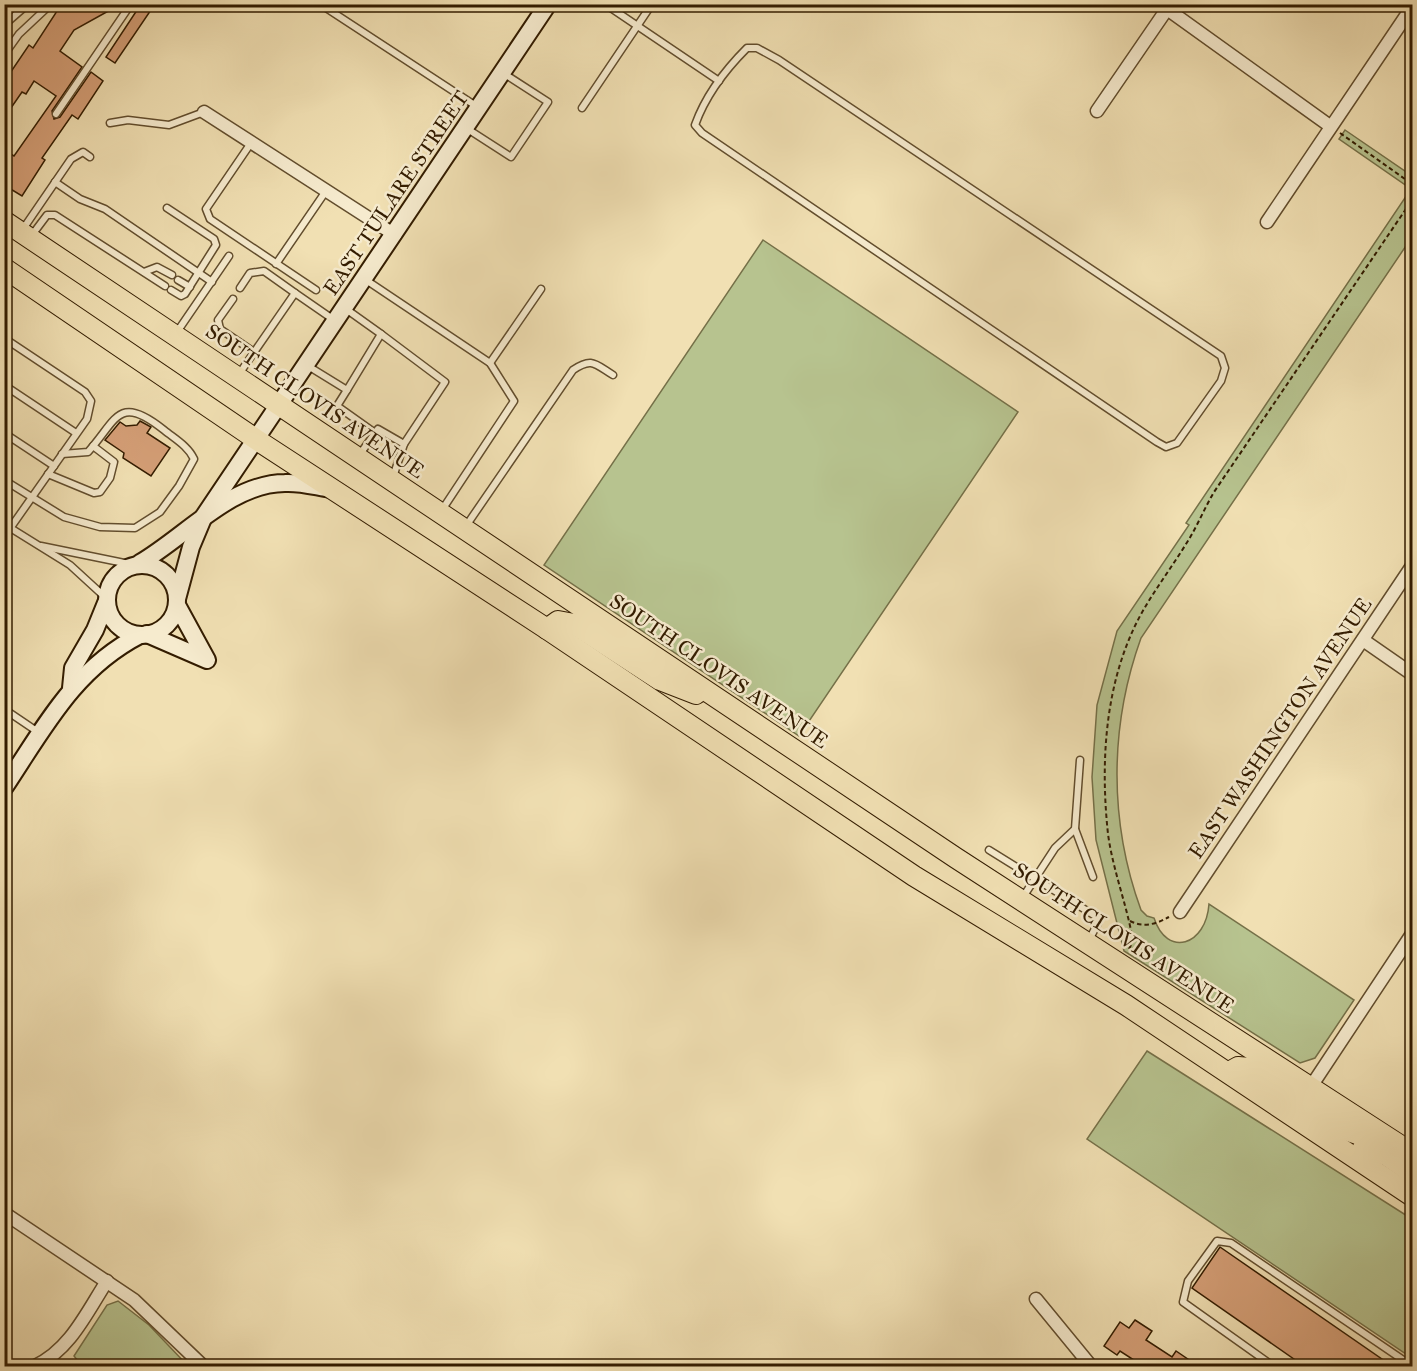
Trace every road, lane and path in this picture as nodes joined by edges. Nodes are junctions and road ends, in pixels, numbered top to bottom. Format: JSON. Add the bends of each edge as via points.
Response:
{"nodes":[{"id":1,"x":28,"y":4,"type":"edge"},
{"id":2,"x":51,"y":4,"type":"edge"},
{"id":3,"x":131,"y":4,"type":"edge"},
{"id":4,"x":320,"y":4,"type":"edge"},
{"id":5,"x":548,"y":4,"type":"edge"},
{"id":6,"x":605,"y":4,"type":"edge"},
{"id":7,"x":652,"y":4,"type":"edge"},
{"id":8,"x":1163,"y":7,"type":"edge"},
{"id":9,"x":1413,"y":7,"type":"edge"},
{"id":10,"x":4,"y":25,"type":"edge"},
{"id":11,"x":637,"y":26,"type":"junction"},
{"id":12,"x":4,"y":55,"type":"edge"},
{"id":13,"x":503,"y":73,"type":"junction"},
{"id":14,"x":719,"y":81,"type":"junction"},
{"id":15,"x":479,"y":108,"type":"junction"},
{"id":16,"x":582,"y":108,"type":"dead end"},
{"id":17,"x":1097,"y":111,"type":"dead end"},
{"id":18,"x":204,"y":112,"type":"joint"},
{"id":19,"x":56,"y":114,"type":"dead end"},
{"id":20,"x":110,"y":123,"type":"dead end"},
{"id":21,"x":1330,"y":126,"type":"junction"},
{"id":22,"x":466,"y":128,"type":"junction"},
{"id":23,"x":251,"y":143,"type":"junction"},
{"id":24,"x":90,"y":157,"type":"dead end"},
{"id":25,"x":55,"y":182,"type":"junction"},
{"id":26,"x":1413,"y":184,"type":"edge"},
{"id":27,"x":326,"y":191,"type":"junction"},
{"id":28,"x":1413,"y":200,"type":"edge"},
{"id":29,"x":167,"y":208,"type":"dead end"},
{"id":30,"x":4,"y":221,"type":"edge"},
{"id":31,"x":1267,"y":222,"type":"dead end"},
{"id":32,"x":26,"y":235,"type":"junction"},
{"id":33,"x":395,"y":235,"type":"junction"},
{"id":34,"x":229,"y":256,"type":"dead end"},
{"id":35,"x":276,"y":264,"type":"junction"},
{"id":36,"x":4,"y":268,"type":"edge"},
{"id":37,"x":144,"y":272,"type":"junction"},
{"id":38,"x":200,"y":273,"type":"junction"},
{"id":39,"x":172,"y":275,"type":"dead end"},
{"id":40,"x":365,"y":279,"type":"junction"},
{"id":41,"x":178,"y":280,"type":"dead end"},
{"id":42,"x":212,"y":282,"type":"junction"},
{"id":43,"x":190,"y":287,"type":"junction"},
{"id":44,"x":240,"y":288,"type":"dead end"},
{"id":45,"x":541,"y":289,"type":"dead end"},
{"id":46,"x":316,"y":290,"type":"dead end"},
{"id":47,"x":295,"y":293,"type":"junction"},
{"id":48,"x":233,"y":299,"type":"dead end"},
{"id":49,"x":341,"y":316,"type":"junction"},
{"id":50,"x":381,"y":334,"type":"junction"},
{"id":51,"x":175,"y":336,"type":"junction"},
{"id":52,"x":4,"y":338,"type":"edge"},
{"id":53,"x":254,"y":352,"type":"junction"},
{"id":54,"x":490,"y":363,"type":"junction"},
{"id":55,"x":307,"y":365,"type":"junction"},
{"id":56,"x":613,"y":375,"type":"dead end"},
{"id":57,"x":237,"y":377,"type":"junction"},
{"id":58,"x":4,"y":386,"type":"edge"},
{"id":59,"x":347,"y":390,"type":"junction"},
{"id":60,"x":280,"y":406,"type":"junction"},
{"id":61,"x":4,"y":433,"type":"edge"},
{"id":62,"x":76,"y":433,"type":"junction"},
{"id":63,"x":375,"y":434,"type":"junction"},
{"id":64,"x":257,"y":440,"type":"junction"},
{"id":65,"x":404,"y":444,"type":"junction"},
{"id":66,"x":93,"y":446,"type":"junction"},
{"id":67,"x":62,"y":454,"type":"junction"},
{"id":68,"x":358,"y":458,"type":"junction"},
{"id":69,"x":54,"y":466,"type":"junction"},
{"id":70,"x":48,"y":474,"type":"junction"},
{"id":71,"x":4,"y":480,"type":"edge"},
{"id":72,"x":392,"y":481,"type":"junction"},
{"id":73,"x":332,"y":489,"type":"junction"},
{"id":74,"x":31,"y":498,"type":"junction"},
{"id":75,"x":440,"y":513,"type":"junction"},
{"id":76,"x":204,"y":516,"type":"junction"},
{"id":77,"x":8,"y":526,"type":"edge"},
{"id":78,"x":464,"y":529,"type":"junction"},
{"id":79,"x":4,"y":537,"type":"edge"},
{"id":80,"x":34,"y":544,"type":"junction"},
{"id":81,"x":137,"y":564,"type":"junction"},
{"id":82,"x":1413,"y":566,"type":"edge"},
{"id":83,"x":106,"y":601,"type":"junction"},
{"id":84,"x":177,"y":602,"type":"junction"},
{"id":85,"x":547,"y":628,"type":"junction"},
{"id":86,"x":144,"y":635,"type":"junction"},
{"id":87,"x":1363,"y":640,"type":"junction"},
{"id":88,"x":1413,"y":674,"type":"edge"},
{"id":89,"x":71,"y":688,"type":"junction"},
{"id":90,"x":727,"y":705,"type":"junction"},
{"id":91,"x":4,"y":709,"type":"edge"},
{"id":92,"x":40,"y":734,"type":"junction"},
{"id":93,"x":1080,"y":760,"type":"dead end"},
{"id":94,"x":4,"y":788,"type":"edge"},
{"id":95,"x":1075,"y":829,"type":"junction"},
{"id":96,"x":990,"y":850,"type":"dead end"},
{"id":97,"x":1093,"y":877,"type":"dead end"},
{"id":98,"x":1035,"y":878,"type":"junction"},
{"id":99,"x":1021,"y":900,"type":"junction"},
{"id":100,"x":1180,"y":912,"type":"joint"},
{"id":101,"x":1130,"y":921,"type":"junction"},
{"id":102,"x":1413,"y":934,"type":"edge"},
{"id":103,"x":1087,"y":943,"type":"junction"},
{"id":104,"x":1121,"y":965,"type":"junction"},
{"id":105,"x":1229,"y":1072,"type":"junction"},
{"id":106,"x":1310,"y":1088,"type":"junction"},
{"id":107,"x":1324,"y":1135,"type":"junction"},
{"id":108,"x":1411,"y":1151,"type":"edge"},
{"id":109,"x":1413,"y":1173,"type":"edge"},
{"id":110,"x":1413,"y":1196,"type":"edge"},
{"id":111,"x":4,"y":1213,"type":"edge"},
{"id":112,"x":107,"y":1281,"type":"junction"},
{"id":113,"x":1036,"y":1299,"type":"dead end"},
{"id":114,"x":35,"y":1366,"type":"edge"},
{"id":115,"x":202,"y":1366,"type":"edge"},
{"id":116,"x":1091,"y":1366,"type":"edge"},
{"id":117,"x":1273,"y":1366,"type":"edge"},
{"id":118,"x":1413,"y":1366,"type":"edge"}],
"edges":[{"from":1,"to":10,"type":"lane"},
{"from":2,"to":12,"type":"lane","via":[[19,34]]},
{"from":3,"to":19,"type":"lane"},
{"from":4,"to":15,"type":"lane"},
{"from":5,"to":13,"type":"street","name":"EAST TULARE STREET"},
{"from":6,"to":11,"type":"lane"},
{"from":7,"to":11,"type":"lane"},
{"from":8,"to":17,"type":"street"},
{"from":8,"to":21,"type":"street"},
{"from":9,"to":21,"type":"street"},
{"from":11,"to":14,"type":"lane"},
{"from":11,"to":16,"type":"lane"},
{"from":13,"to":15,"type":"street","name":"EAST TULARE STREET"},
{"from":13,"to":22,"type":"lane","via":[[548,102],[511,157]]},
{"from":14,"to":14,"type":"lane","via":[[695,125],[702,133],[1166,447],[1177,443],[1221,381],[1225,368],[1221,356],[779,60],[757,48],[747,48]]},
{"from":15,"to":22,"type":"street","name":"EAST TULARE STREET"},
{"from":18,"to":20,"type":"lane","via":[[169,125],[128,120]]},
{"from":18,"to":23,"type":"street"},
{"from":21,"to":26,"type":"path"},
{"from":21,"to":31,"type":"street"},
{"from":22,"to":33,"type":"street","name":"EAST TULARE STREET"},
{"from":23,"to":27,"type":"street"},
{"from":23,"to":35,"type":"lane","via":[[206,208],[207,214]]},
{"from":24,"to":25,"type":"lane","via":[[77,153]]},
{"from":25,"to":32,"type":"lane"},
{"from":25,"to":38,"type":"lane","via":[[80,199],[105,209]]},
{"from":27,"to":33,"type":"street"},
{"from":27,"to":35,"type":"lane"},
{"from":28,"to":101,"type":"path","via":[[1214,492],[1130,637],[1109,715],[1105,792],[1112,858]]},
{"from":29,"to":38,"type":"lane","via":[[214,239],[214,251]]},
{"from":30,"to":32,"type":"main road","name":"SOUTH CLOVIS AVENUE"},
{"from":32,"to":37,"type":"lane","via":[[44,218],[55,214]]},
{"from":32,"to":51,"type":"main road","name":"SOUTH CLOVIS AVENUE"},
{"from":33,"to":40,"type":"street","name":"EAST TULARE STREET"},
{"from":34,"to":42,"type":"lane"},
{"from":35,"to":46,"type":"lane"},
{"from":36,"to":64,"type":"main road"},
{"from":37,"to":39,"type":"lane","via":[[157,267]]},
{"from":37,"to":43,"type":"lane","via":[[181,296]]},
{"from":38,"to":42,"type":"lane"},
{"from":38,"to":43,"type":"lane"},
{"from":40,"to":49,"type":"street","name":"EAST TULARE STREET"},
{"from":40,"to":54,"type":"lane"},
{"from":41,"to":43,"type":"lane"},
{"from":42,"to":51,"type":"lane"},
{"from":44,"to":47,"type":"lane","via":[[250,273],[264,271]]},
{"from":45,"to":54,"type":"lane"},
{"from":47,"to":49,"type":"lane"},
{"from":47,"to":53,"type":"lane"},
{"from":48,"to":53,"type":"lane","via":[[218,320],[220,329]]},
{"from":49,"to":50,"type":"lane"},
{"from":49,"to":55,"type":"street","name":"EAST TULARE STREET"},
{"from":50,"to":59,"type":"lane"},
{"from":50,"to":65,"type":"lane","via":[[445,382]]},
{"from":51,"to":57,"type":"main road","name":"SOUTH CLOVIS AVENUE"},
{"from":52,"to":62,"type":"lane","via":[[86,392],[91,401],[90,411]]},
{"from":53,"to":57,"type":"lane"},
{"from":54,"to":75,"type":"lane","via":[[514,401]]},
{"from":55,"to":59,"type":"lane"},
{"from":55,"to":60,"type":"street","name":"EAST TULARE STREET"},
{"from":56,"to":78,"type":"lane","via":[[593,362],[573,370]]},
{"from":57,"to":60,"type":"main road","name":"SOUTH CLOVIS AVENUE"},
{"from":58,"to":62,"type":"lane"},
{"from":59,"to":63,"type":"lane","via":[[337,406]]},
{"from":60,"to":64,"type":"street","name":"EAST TULARE STREET"},
{"from":60,"to":68,"type":"main road","name":"SOUTH CLOVIS AVENUE"},
{"from":61,"to":69,"type":"lane"},
{"from":62,"to":67,"type":"lane"},
{"from":63,"to":65,"type":"lane","via":[[378,429]]},
{"from":63,"to":68,"type":"lane"},
{"from":64,"to":73,"type":"main road"},
{"from":64,"to":76,"type":"street","name":"EAST TULARE STREET"},
{"from":65,"to":72,"type":"lane"},
{"from":66,"to":67,"type":"lane","via":[[81,454]]},
{"from":66,"to":70,"type":"lane","via":[[114,462],[110,478],[100,492]]},
{"from":66,"to":74,"type":"lane","via":[[114,418],[124,412],[135,412],[190,450],[194,459],[160,512],[135,528],[100,526],[64,517]]},
{"from":67,"to":69,"type":"lane"},
{"from":68,"to":72,"type":"main road","name":"SOUTH CLOVIS AVENUE"},
{"from":69,"to":70,"type":"lane"},
{"from":70,"to":74,"type":"lane"},
{"from":71,"to":74,"type":"lane"},
{"from":72,"to":75,"type":"main road","name":"SOUTH CLOVIS AVENUE"},
{"from":73,"to":76,"type":"street","via":[[286,483],[266,485]]},
{"from":73,"to":85,"type":"main road"},
{"from":74,"to":77,"type":"lane"},
{"from":75,"to":78,"type":"main road","name":"SOUTH CLOVIS AVENUE"},
{"from":76,"to":81,"type":"street"},
{"from":76,"to":84,"type":"street","via":[[191,547]]},
{"from":77,"to":79,"type":"lane"},
{"from":77,"to":80,"type":"lane"},
{"from":78,"to":90,"type":"main road","name":"SOUTH CLOVIS AVENUE"},
{"from":80,"to":81,"type":"lane"},
{"from":80,"to":83,"type":"lane","via":[[77,569]]},
{"from":81,"to":83,"type":"street","via":[[115,578]]},
{"from":81,"to":84,"type":"street","via":[[159,569],[169,576]]},
{"from":82,"to":87,"type":"street","name":"EAST WASHINGTON AVENUE"},
{"from":83,"to":86,"type":"street","via":[[112,619],[120,627]]},
{"from":83,"to":89,"type":"street","via":[[73,668]]},
{"from":84,"to":86,"type":"street","via":[[170,622]]},
{"from":84,"to":86,"type":"street","via":[[207,660]]},
{"from":85,"to":90,"type":"main road","via":[[558,621],[574,624],[660,680]]},
{"from":85,"to":105,"type":"main road","via":[[914,876]]},
{"from":86,"to":89,"type":"street","via":[[114,648]]},
{"from":87,"to":88,"type":"street"},
{"from":87,"to":100,"type":"street","name":"EAST WASHINGTON AVENUE"},
{"from":89,"to":92,"type":"street"},
{"from":90,"to":99,"type":"main road","name":"SOUTH CLOVIS AVENUE"},
{"from":91,"to":92,"type":"lane"},
{"from":92,"to":94,"type":"street"},
{"from":93,"to":95,"type":"lane"},
{"from":95,"to":97,"type":"lane"},
{"from":95,"to":98,"type":"lane","via":[[1055,848]]},
{"from":96,"to":98,"type":"lane"},
{"from":98,"to":99,"type":"lane"},
{"from":98,"to":103,"type":"lane","via":[[1096,917],[1098,923]]},
{"from":99,"to":103,"type":"main road","name":"SOUTH CLOVIS AVENUE"},
{"from":100,"to":101,"type":"path","via":[[1147,925]]},
{"from":101,"to":104,"type":"path","via":[[1133,941]]},
{"from":102,"to":106,"type":"street"},
{"from":103,"to":104,"type":"main road","name":"SOUTH CLOVIS AVENUE"},
{"from":104,"to":106,"type":"main road","name":"SOUTH CLOVIS AVENUE"},
{"from":105,"to":107,"type":"main road"},
{"from":105,"to":108,"type":"main road","via":[[1238,1067],[1250,1068],[1343,1129]]},
{"from":106,"to":108,"type":"main road","name":"SOUTH CLOVIS AVENUE"},
{"from":107,"to":109,"type":"main road","via":[[1386,1155]]},
{"from":107,"to":110,"type":"main road"},
{"from":111,"to":112,"type":"street"},
{"from":112,"to":114,"type":"street","via":[[66,1344],[48,1361]]},
{"from":112,"to":115,"type":"street","via":[[154,1318]]},
{"from":113,"to":116,"type":"street"},
{"from":117,"to":118,"type":"lane","via":[[1183,1302],[1188,1281],[1217,1241],[1231,1243]]}]}
